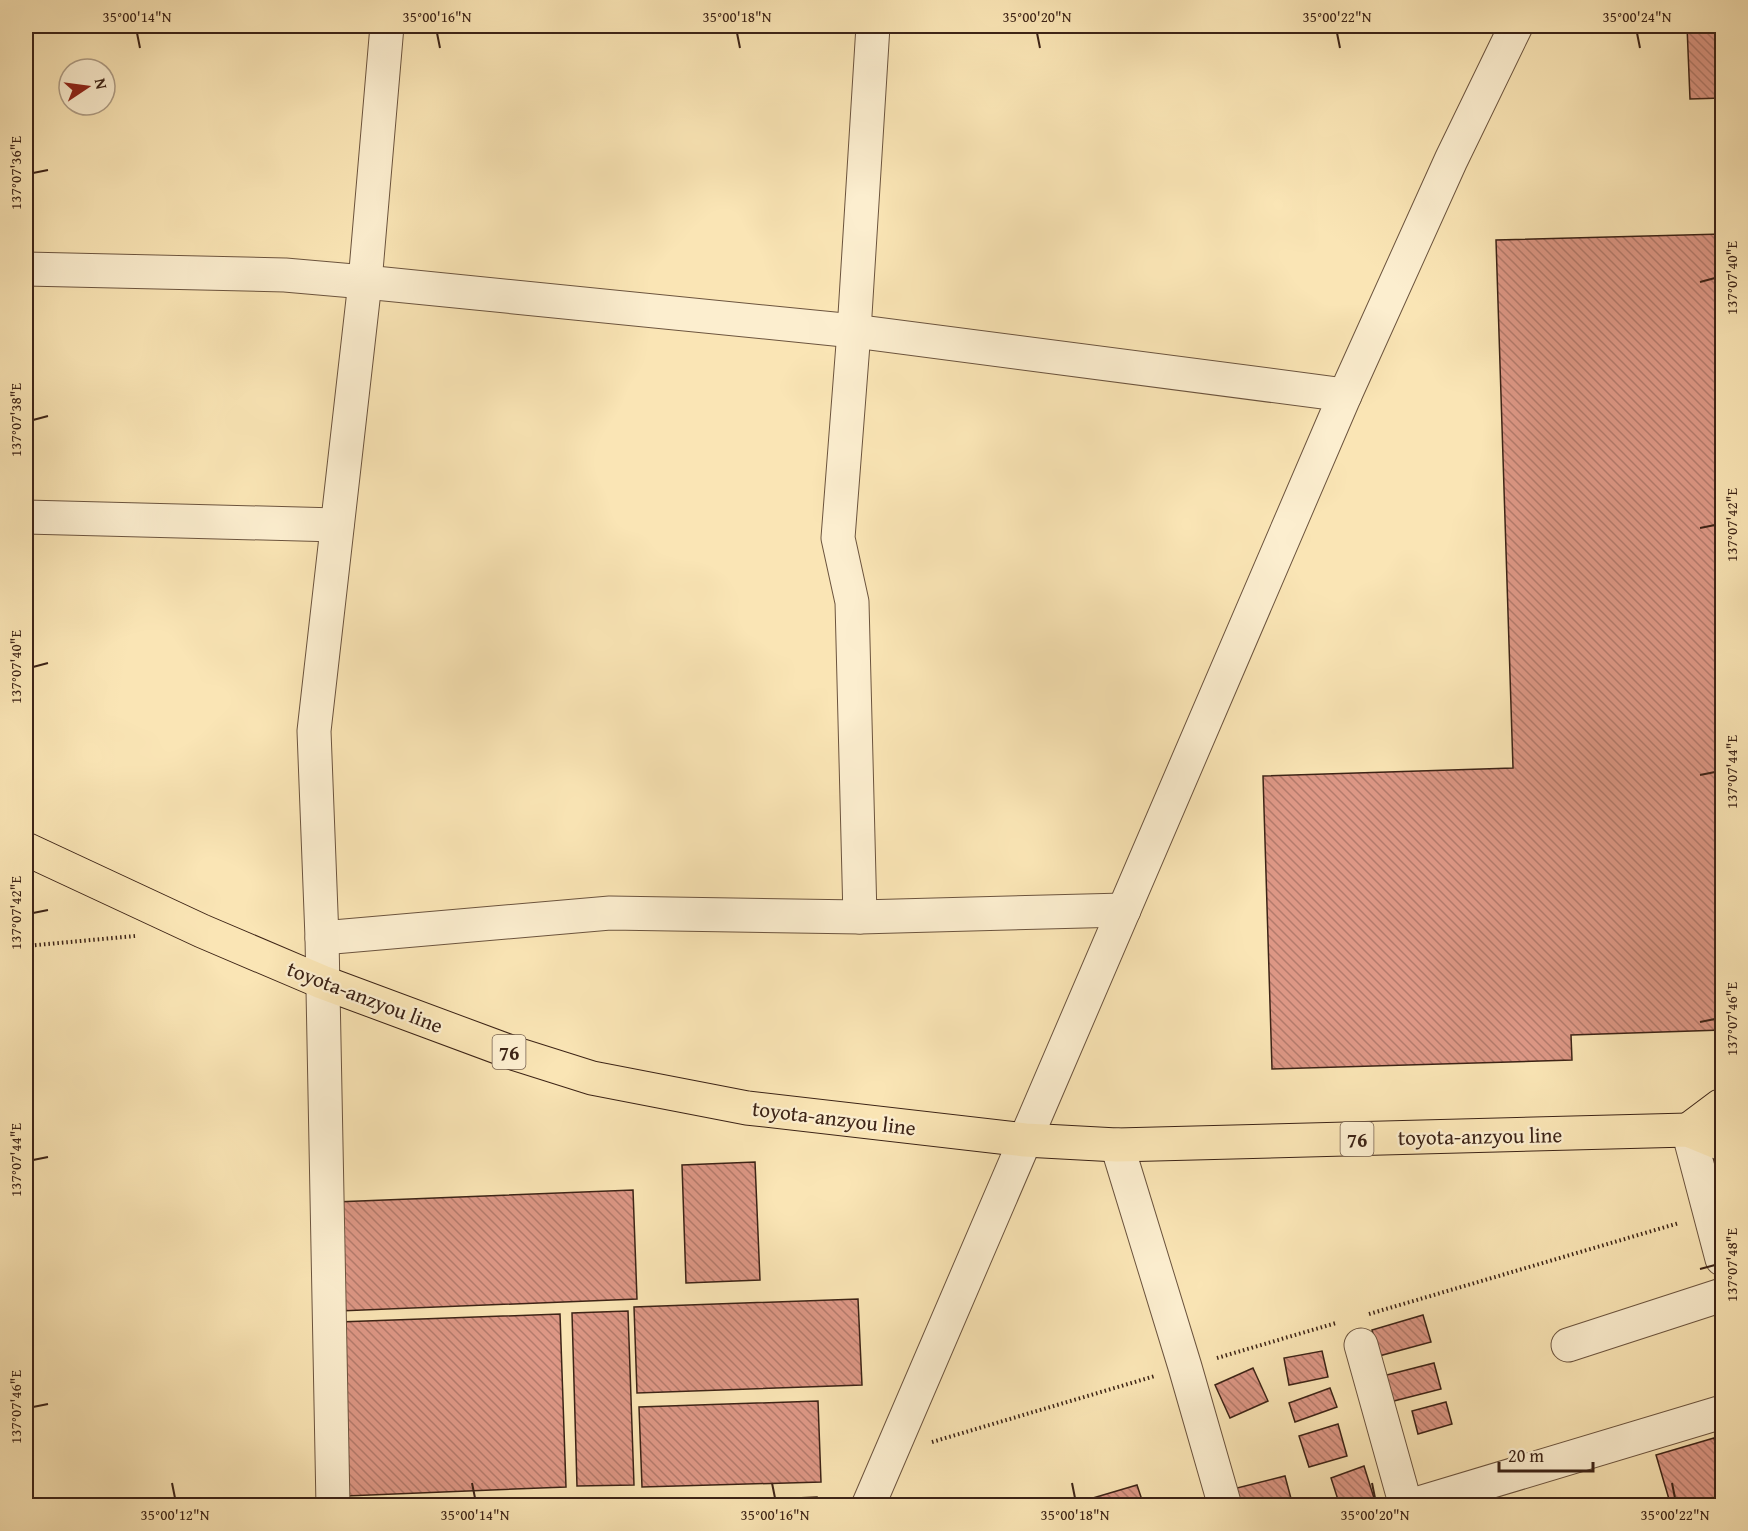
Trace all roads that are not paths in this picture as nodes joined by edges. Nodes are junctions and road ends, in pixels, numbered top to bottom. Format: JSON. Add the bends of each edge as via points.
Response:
{"nodes":[{"id":1,"x":387,"y":26,"type":"edge"},
{"id":2,"x":873,"y":26,"type":"edge"},
{"id":3,"x":1516,"y":26,"type":"edge"},
{"id":4,"x":26,"y":269,"type":"edge"},
{"id":5,"x":365,"y":282,"type":"junction"},
{"id":6,"x":854,"y":331,"type":"junction"},
{"id":7,"x":1345,"y":395,"type":"junction"},
{"id":8,"x":26,"y":517,"type":"edge"},
{"id":9,"x":337,"y":525,"type":"junction"},
{"id":10,"x":26,"y":849,"type":"edge"},
{"id":11,"x":1124,"y":910,"type":"junction"},
{"id":12,"x":860,"y":917,"type":"junction"},
{"id":13,"x":322,"y":938,"type":"junction"},
{"id":14,"x":322,"y":982,"type":"junction"},
{"id":15,"x":1722,"y":1106,"type":"edge"},
{"id":16,"x":1688,"y":1130,"type":"junction"},
{"id":17,"x":1025,"y":1140,"type":"junction"},
{"id":18,"x":1117,"y":1144,"type":"junction"},
{"id":19,"x":1722,"y":1144,"type":"edge"},
{"id":20,"x":1718,"y":1245,"type":"edge"},
{"id":21,"x":1722,"y":1295,"type":"edge"},
{"id":22,"x":1358,"y":1326,"type":"road end"},
{"id":23,"x":1568,"y":1345,"type":"dead end"},
{"id":24,"x":1722,"y":1412,"type":"edge"},
{"id":25,"x":333,"y":1506,"type":"edge"},
{"id":26,"x":868,"y":1506,"type":"edge"},
{"id":27,"x":1225,"y":1506,"type":"edge"},
{"id":28,"x":1408,"y":1506,"type":"edge"}],
"edges":[{"from":1,"to":5,"type":"street"},
{"from":2,"to":6,"type":"street"},
{"from":3,"to":7,"type":"street"},
{"from":4,"to":5,"type":"street","via":[[285,275]]},
{"from":5,"to":6,"type":"street"},
{"from":5,"to":9,"type":"street"},
{"from":6,"to":7,"type":"street"},
{"from":6,"to":12,"type":"street","via":[[838,538],[852,602]]},
{"from":7,"to":11,"type":"street"},
{"from":8,"to":9,"type":"street"},
{"from":9,"to":13,"type":"street","via":[[314,731]]},
{"from":10,"to":14,"type":"main road","name":"toyota-anzyou line","number":"76"},
{"from":11,"to":12,"type":"street"},
{"from":11,"to":17,"type":"street"},
{"from":12,"to":13,"type":"street","via":[[610,913]]},
{"from":13,"to":14,"type":"street"},
{"from":14,"to":17,"type":"main road","name":"toyota-anzyou line","number":"76","via":[[592,1078],[747,1108]]},
{"from":14,"to":25,"type":"street"},
{"from":15,"to":16,"type":"main road"},
{"from":16,"to":18,"type":"main road","name":"toyota-anzyou line","number":"76"},
{"from":16,"to":19,"type":"main road","name":"toyota-anzyou line","number":"76"},
{"from":16,"to":20,"type":"street"},
{"from":17,"to":18,"type":"main road","name":"toyota-anzyou line","number":"76"},
{"from":17,"to":26,"type":"street"},
{"from":18,"to":27,"type":"street"},
{"from":21,"to":23,"type":"street"},
{"from":22,"to":28,"type":"street"},
{"from":24,"to":28,"type":"street"}]}
